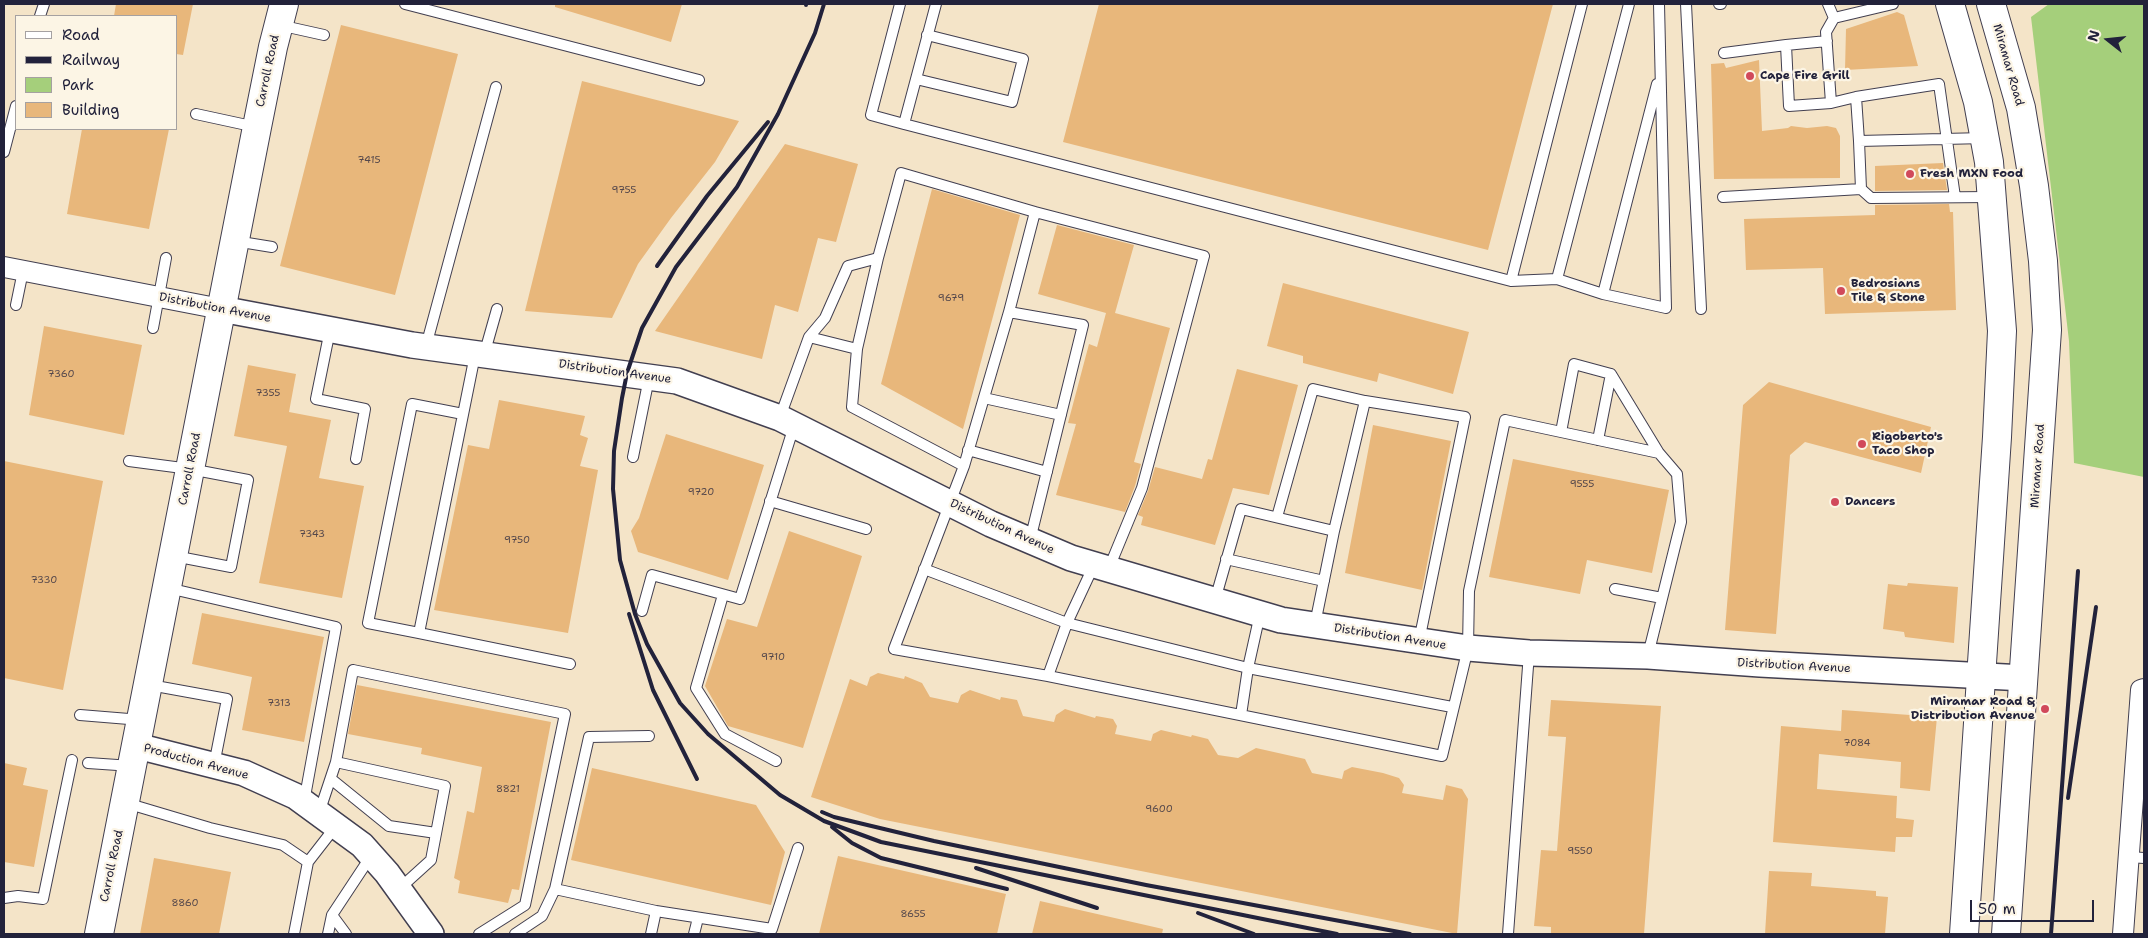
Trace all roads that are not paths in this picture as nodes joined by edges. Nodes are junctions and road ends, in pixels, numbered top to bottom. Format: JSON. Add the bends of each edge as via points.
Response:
{"nodes":[{"id":1,"x":405,"y":4,"type":"edge"},
{"id":2,"x":900,"y":4,"type":"edge"},
{"id":3,"x":936,"y":4,"type":"edge"},
{"id":4,"x":1582,"y":4,"type":"edge"},
{"id":5,"x":1629,"y":4,"type":"edge"},
{"id":6,"x":1658,"y":4,"type":"edge"},
{"id":7,"x":1686,"y":4,"type":"edge"},
{"id":8,"x":1828,"y":4,"type":"edge"},
{"id":9,"x":1893,"y":4,"type":"edge"},
{"id":10,"x":1950,"y":4,"type":"edge"},
{"id":11,"x":1991,"y":4,"type":"edge"},
{"id":12,"x":282,"y":14,"type":"edge"},
{"id":13,"x":1834,"y":18,"type":"junction"},
{"id":14,"x":324,"y":35,"type":"dead end"},
{"id":15,"x":927,"y":36,"type":"junction"},
{"id":16,"x":1827,"y":41,"type":"junction"},
{"id":17,"x":1786,"y":45,"type":"junction"},
{"id":18,"x":1724,"y":53,"type":"dead end"},
{"id":19,"x":1660,"y":73,"type":"junction"},
{"id":20,"x":916,"y":79,"type":"junction"},
{"id":21,"x":699,"y":80,"type":"dead end"},
{"id":22,"x":496,"y":87,"type":"dead end"},
{"id":23,"x":1856,"y":97,"type":"junction"},
{"id":24,"x":1831,"y":103,"type":"junction"},
{"id":25,"x":15,"y":110,"type":"edge"},
{"id":26,"x":196,"y":114,"type":"dead end"},
{"id":27,"x":904,"y":124,"type":"junction"},
{"id":28,"x":257,"y":127,"type":"junction"},
{"id":29,"x":1946,"y":138,"type":"junction"},
{"id":30,"x":1985,"y":138,"type":"junction"},
{"id":31,"x":1859,"y":141,"type":"junction"},
{"id":32,"x":4,"y":152,"type":"edge"},
{"id":33,"x":1861,"y":189,"type":"junction"},
{"id":34,"x":1723,"y":197,"type":"dead end"},
{"id":35,"x":1955,"y":197,"type":"junction"},
{"id":36,"x":1992,"y":197,"type":"junction"},
{"id":37,"x":1035,"y":212,"type":"junction"},
{"id":38,"x":234,"y":241,"type":"junction"},
{"id":39,"x":272,"y":247,"type":"dead end"},
{"id":40,"x":166,"y":258,"type":"dead end"},
{"id":41,"x":878,"y":258,"type":"junction"},
{"id":42,"x":13,"y":269,"type":"edge"},
{"id":43,"x":1557,"y":279,"type":"junction"},
{"id":44,"x":1511,"y":281,"type":"junction"},
{"id":45,"x":1603,"y":294,"type":"junction"},
{"id":46,"x":158,"y":297,"type":"junction"},
{"id":47,"x":16,"y":305,"type":"dead end"},
{"id":48,"x":221,"y":309,"type":"junction"},
{"id":49,"x":497,"y":309,"type":"dead end"},
{"id":50,"x":1701,"y":309,"type":"dead end"},
{"id":51,"x":1009,"y":312,"type":"junction"},
{"id":52,"x":153,"y":328,"type":"dead end"},
{"id":53,"x":330,"y":330,"type":"junction"},
{"id":54,"x":809,"y":337,"type":"junction"},
{"id":55,"x":426,"y":347,"type":"junction"},
{"id":56,"x":857,"y":349,"type":"junction"},
{"id":57,"x":480,"y":354,"type":"junction"},
{"id":58,"x":1611,"y":374,"type":"junction"},
{"id":59,"x":649,"y":377,"type":"junction"},
{"id":60,"x":984,"y":398,"type":"junction"},
{"id":61,"x":1365,"y":401,"type":"junction"},
{"id":62,"x":463,"y":414,"type":"junction"},
{"id":63,"x":1061,"y":415,"type":"junction"},
{"id":64,"x":787,"y":421,"type":"junction"},
{"id":65,"x":1561,"y":432,"type":"junction"},
{"id":66,"x":1598,"y":440,"type":"junction"},
{"id":67,"x":968,"y":450,"type":"junction"},
{"id":68,"x":1659,"y":453,"type":"junction"},
{"id":69,"x":633,"y":457,"type":"dead end"},
{"id":70,"x":356,"y":459,"type":"dead end"},
{"id":71,"x":129,"y":461,"type":"dead end"},
{"id":72,"x":964,"y":466,"type":"junction"},
{"id":73,"x":190,"y":469,"type":"junction"},
{"id":74,"x":1047,"y":472,"type":"junction"},
{"id":75,"x":770,"y":502,"type":"junction"},
{"id":76,"x":949,"y":503,"type":"junction"},
{"id":77,"x":1277,"y":517,"type":"junction"},
{"id":78,"x":866,"y":529,"type":"dead end"},
{"id":79,"x":1334,"y":531,"type":"junction"},
{"id":80,"x":1030,"y":541,"type":"junction"},
{"id":81,"x":173,"y":556,"type":"junction"},
{"id":82,"x":1226,"y":559,"type":"junction"},
{"id":83,"x":1102,"y":567,"type":"junction"},
{"id":84,"x":924,"y":569,"type":"junction"},
{"id":85,"x":1324,"y":581,"type":"junction"},
{"id":86,"x":167,"y":588,"type":"junction"},
{"id":87,"x":1615,"y":589,"type":"dead end"},
{"id":88,"x":722,"y":595,"type":"junction"},
{"id":89,"x":1662,"y":598,"type":"junction"},
{"id":90,"x":1214,"y":600,"type":"junction"},
{"id":91,"x":642,"y":611,"type":"dead end"},
{"id":92,"x":1260,"y":614,"type":"junction"},
{"id":93,"x":1067,"y":623,"type":"junction"},
{"id":94,"x":1315,"y":625,"type":"junction"},
{"id":95,"x":419,"y":633,"type":"junction"},
{"id":96,"x":1419,"y":642,"type":"junction"},
{"id":97,"x":1468,"y":648,"type":"junction"},
{"id":98,"x":1529,"y":653,"type":"junction"},
{"id":99,"x":1648,"y":656,"type":"junction"},
{"id":100,"x":570,"y":664,"type":"dead end"},
{"id":101,"x":1248,"y":668,"type":"junction"},
{"id":102,"x":1048,"y":676,"type":"junction"},
{"id":103,"x":1982,"y":676,"type":"junction"},
{"id":104,"x":2024,"y":678,"type":"junction"},
{"id":105,"x":148,"y":684,"type":"junction"},
{"id":106,"x":2144,"y":689,"type":"edge"},
{"id":107,"x":1452,"y":707,"type":"junction"},
{"id":108,"x":80,"y":715,"type":"dead end"},
{"id":109,"x":1242,"y":715,"type":"junction"},
{"id":110,"x":649,"y":736,"type":"dead end"},
{"id":111,"x":137,"y":744,"type":"junction"},
{"id":112,"x":72,"y":760,"type":"dead end"},
{"id":113,"x":776,"y":760,"type":"dead end"},
{"id":114,"x":336,"y":762,"type":"junction"},
{"id":115,"x":88,"y":763,"type":"dead end"},
{"id":116,"x":214,"y":765,"type":"junction"},
{"id":117,"x":331,"y":778,"type":"junction"},
{"id":118,"x":125,"y":803,"type":"junction"},
{"id":119,"x":319,"y":814,"type":"junction"},
{"id":120,"x":436,"y":833,"type":"junction"},
{"id":121,"x":798,"y":848,"type":"dead end"},
{"id":122,"x":371,"y":856,"type":"junction"},
{"id":123,"x":2137,"y":857,"type":"edge"},
{"id":124,"x":308,"y":862,"type":"junction"},
{"id":125,"x":399,"y":889,"type":"junction"},
{"id":126,"x":555,"y":890,"type":"junction"},
{"id":127,"x":4,"y":898,"type":"edge"},
{"id":128,"x":656,"y":911,"type":"junction"},
{"id":129,"x":332,"y":915,"type":"junction"},
{"id":130,"x":698,"y":918,"type":"junction"},
{"id":131,"x":98,"y":934,"type":"edge"},
{"id":132,"x":294,"y":934,"type":"edge"},
{"id":133,"x":328,"y":934,"type":"edge"},
{"id":134,"x":346,"y":934,"type":"edge"},
{"id":135,"x":432,"y":934,"type":"edge"},
{"id":136,"x":479,"y":934,"type":"edge"},
{"id":137,"x":515,"y":934,"type":"edge"},
{"id":138,"x":651,"y":934,"type":"edge"},
{"id":139,"x":694,"y":934,"type":"edge"},
{"id":140,"x":1508,"y":934,"type":"edge"},
{"id":141,"x":1964,"y":934,"type":"edge"},
{"id":142,"x":2006,"y":934,"type":"edge"},
{"id":143,"x":2123,"y":934,"type":"edge"}],
"edges":[{"from":1,"to":21,"type":"lane"},
{"from":2,"to":27,"type":"lane","via":[[871,115]]},
{"from":3,"to":15,"type":"lane"},
{"from":4,"to":44,"type":"lane"},
{"from":5,"to":43,"type":"lane"},
{"from":6,"to":19,"type":"lane"},
{"from":7,"to":50,"type":"lane"},
{"from":8,"to":13,"type":"lane"},
{"from":9,"to":13,"type":"lane"},
{"from":10,"to":30,"type":"main road"},
{"from":11,"to":104,"type":"main road","name":"Miramar Road","via":[[2021,108],[2043,260],[2047,330]]},
{"from":12,"to":14,"type":"lane"},
{"from":12,"to":28,"type":"main road","name":"Carroll Road"},
{"from":13,"to":16,"type":"lane","via":[[1826,32]]},
{"from":15,"to":20,"type":"lane"},
{"from":15,"to":20,"type":"lane","via":[[1023,59],[1012,102]]},
{"from":16,"to":17,"type":"lane"},
{"from":16,"to":24,"type":"lane"},
{"from":17,"to":18,"type":"lane"},
{"from":17,"to":24,"type":"lane","via":[[1789,106]]},
{"from":19,"to":45,"type":"lane"},
{"from":19,"to":45,"type":"lane","via":[[1666,308]]},
{"from":20,"to":27,"type":"lane"},
{"from":22,"to":55,"type":"lane"},
{"from":23,"to":24,"type":"lane"},
{"from":23,"to":29,"type":"lane","via":[[1939,84]]},
{"from":23,"to":31,"type":"lane"},
{"from":25,"to":32,"type":"lane"},
{"from":26,"to":28,"type":"lane"},
{"from":27,"to":44,"type":"lane"},
{"from":28,"to":38,"type":"main road","name":"Carroll Road"},
{"from":29,"to":30,"type":"lane"},
{"from":29,"to":31,"type":"lane"},
{"from":29,"to":35,"type":"lane"},
{"from":30,"to":36,"type":"main road"},
{"from":31,"to":33,"type":"lane"},
{"from":33,"to":34,"type":"lane"},
{"from":33,"to":35,"type":"lane","via":[[1871,198]]},
{"from":35,"to":36,"type":"lane"},
{"from":36,"to":103,"type":"main road","via":[[2002,331]]},
{"from":37,"to":41,"type":"lane","via":[[901,172]]},
{"from":37,"to":51,"type":"lane"},
{"from":37,"to":83,"type":"lane","via":[[1204,256],[1142,488]]},
{"from":38,"to":39,"type":"lane"},
{"from":38,"to":48,"type":"main road","name":"Carroll Road"},
{"from":40,"to":46,"type":"lane"},
{"from":41,"to":54,"type":"lane","via":[[848,266],[825,318]]},
{"from":41,"to":56,"type":"lane"},
{"from":42,"to":46,"type":"street","name":"Distribution Avenue"},
{"from":42,"to":47,"type":"lane"},
{"from":43,"to":44,"type":"lane"},
{"from":43,"to":45,"type":"lane"},
{"from":46,"to":48,"type":"street","name":"Distribution Avenue"},
{"from":46,"to":52,"type":"lane"},
{"from":48,"to":53,"type":"street","name":"Distribution Avenue"},
{"from":48,"to":73,"type":"main road","name":"Carroll Road"},
{"from":49,"to":57,"type":"lane"},
{"from":51,"to":60,"type":"lane"},
{"from":51,"to":63,"type":"lane","via":[[1083,325]]},
{"from":53,"to":55,"type":"street","name":"Distribution Avenue"},
{"from":53,"to":70,"type":"lane","via":[[316,399],[365,409]]},
{"from":54,"to":56,"type":"lane"},
{"from":54,"to":64,"type":"lane"},
{"from":55,"to":57,"type":"street","name":"Distribution Avenue"},
{"from":56,"to":72,"type":"lane","via":[[852,407]]},
{"from":57,"to":59,"type":"street","name":"Distribution Avenue"},
{"from":57,"to":62,"type":"lane"},
{"from":58,"to":65,"type":"lane","via":[[1574,364]]},
{"from":58,"to":66,"type":"lane"},
{"from":58,"to":68,"type":"lane"},
{"from":59,"to":64,"type":"street","name":"Distribution Avenue","via":[[677,381]]},
{"from":59,"to":69,"type":"lane"},
{"from":60,"to":63,"type":"lane"},
{"from":60,"to":67,"type":"lane"},
{"from":61,"to":77,"type":"lane","via":[[1313,389]]},
{"from":61,"to":79,"type":"lane"},
{"from":61,"to":96,"type":"lane","via":[[1464,417]]},
{"from":62,"to":95,"type":"lane"},
{"from":62,"to":95,"type":"lane","via":[[412,404],[404,442],[368,623]]},
{"from":63,"to":74,"type":"lane"},
{"from":64,"to":75,"type":"lane"},
{"from":64,"to":76,"type":"street","name":"Distribution Avenue"},
{"from":65,"to":66,"type":"lane"},
{"from":65,"to":97,"type":"lane","via":[[1505,420],[1469,591]]},
{"from":66,"to":68,"type":"lane"},
{"from":67,"to":72,"type":"lane"},
{"from":67,"to":74,"type":"lane"},
{"from":68,"to":89,"type":"lane","via":[[1677,474],[1682,522]]},
{"from":71,"to":73,"type":"lane"},
{"from":72,"to":76,"type":"lane"},
{"from":73,"to":81,"type":"main road","name":"Carroll Road"},
{"from":73,"to":81,"type":"lane","via":[[248,480],[231,567]]},
{"from":74,"to":80,"type":"lane"},
{"from":75,"to":78,"type":"lane"},
{"from":75,"to":88,"type":"lane","via":[[740,599]]},
{"from":76,"to":80,"type":"street","name":"Distribution Avenue"},
{"from":76,"to":84,"type":"lane"},
{"from":77,"to":79,"type":"lane"},
{"from":77,"to":82,"type":"lane","via":[[1241,509]]},
{"from":79,"to":85,"type":"lane"},
{"from":80,"to":83,"type":"street","name":"Distribution Avenue"},
{"from":81,"to":86,"type":"main road","name":"Carroll Road"},
{"from":82,"to":85,"type":"lane"},
{"from":82,"to":90,"type":"lane"},
{"from":83,"to":90,"type":"street","name":"Distribution Avenue"},
{"from":83,"to":93,"type":"lane"},
{"from":84,"to":93,"type":"lane"},
{"from":84,"to":102,"type":"lane","via":[[894,648]]},
{"from":85,"to":94,"type":"lane"},
{"from":86,"to":105,"type":"main road","name":"Carroll Road"},
{"from":86,"to":119,"type":"lane","via":[[336,627]]},
{"from":87,"to":89,"type":"lane"},
{"from":88,"to":91,"type":"lane","via":[[652,575]]},
{"from":88,"to":113,"type":"lane","via":[[696,688],[725,734]]},
{"from":89,"to":99,"type":"lane"},
{"from":90,"to":92,"type":"street","name":"Distribution Avenue"},
{"from":92,"to":94,"type":"street","name":"Distribution Avenue"},
{"from":92,"to":101,"type":"lane"},
{"from":93,"to":101,"type":"lane"},
{"from":93,"to":102,"type":"lane"},
{"from":94,"to":96,"type":"street","name":"Distribution Avenue"},
{"from":95,"to":100,"type":"lane"},
{"from":96,"to":97,"type":"street","name":"Distribution Avenue"},
{"from":97,"to":98,"type":"street","name":"Distribution Avenue"},
{"from":97,"to":107,"type":"lane"},
{"from":98,"to":99,"type":"street","name":"Distribution Avenue"},
{"from":98,"to":140,"type":"lane"},
{"from":99,"to":103,"type":"street","name":"Distribution Avenue"},
{"from":101,"to":107,"type":"lane"},
{"from":101,"to":109,"type":"lane"},
{"from":102,"to":109,"type":"lane"},
{"from":103,"to":104,"type":"street","name":"Distribution Avenue"},
{"from":103,"to":141,"type":"main road"},
{"from":104,"to":142,"type":"main road","name":"Miramar Road"},
{"from":105,"to":111,"type":"main road","name":"Carroll Road"},
{"from":105,"to":116,"type":"lane","via":[[228,699]]},
{"from":106,"to":123,"type":"street"},
{"from":107,"to":109,"type":"lane","via":[[1442,756]]},
{"from":108,"to":111,"type":"lane"},
{"from":110,"to":126,"type":"lane","via":[[589,737]]},
{"from":111,"to":115,"type":"lane"},
{"from":111,"to":116,"type":"street","name":"Production Avenue"},
{"from":111,"to":118,"type":"main road","name":"Carroll Road"},
{"from":112,"to":127,"type":"lane","via":[[43,899]]},
{"from":114,"to":117,"type":"lane"},
{"from":114,"to":120,"type":"lane","via":[[445,786]]},
{"from":114,"to":136,"type":"lane","via":[[353,670],[566,714],[525,905]]},
{"from":116,"to":119,"type":"street","name":"Production Avenue","via":[[244,773],[295,796]]},
{"from":117,"to":119,"type":"lane"},
{"from":117,"to":120,"type":"lane","via":[[390,826]]},
{"from":118,"to":124,"type":"lane","via":[[283,845]]},
{"from":118,"to":131,"type":"main road","name":"Carroll Road"},
{"from":119,"to":122,"type":"street","name":"Production Avenue","via":[[362,845]]},
{"from":119,"to":124,"type":"lane"},
{"from":120,"to":125,"type":"lane","via":[[432,860]]},
{"from":121,"to":130,"type":"lane","via":[[772,929]]},
{"from":122,"to":125,"type":"street","name":"Production Avenue"},
{"from":122,"to":129,"type":"lane"},
{"from":123,"to":143,"type":"street"},
{"from":124,"to":132,"type":"lane"},
{"from":125,"to":135,"type":"street","name":"Production Avenue"},
{"from":126,"to":128,"type":"lane"},
{"from":126,"to":137,"type":"lane","via":[[542,916]]},
{"from":128,"to":130,"type":"lane"},
{"from":128,"to":138,"type":"lane"},
{"from":129,"to":133,"type":"lane"},
{"from":129,"to":134,"type":"lane"},
{"from":130,"to":139,"type":"lane"}]}
